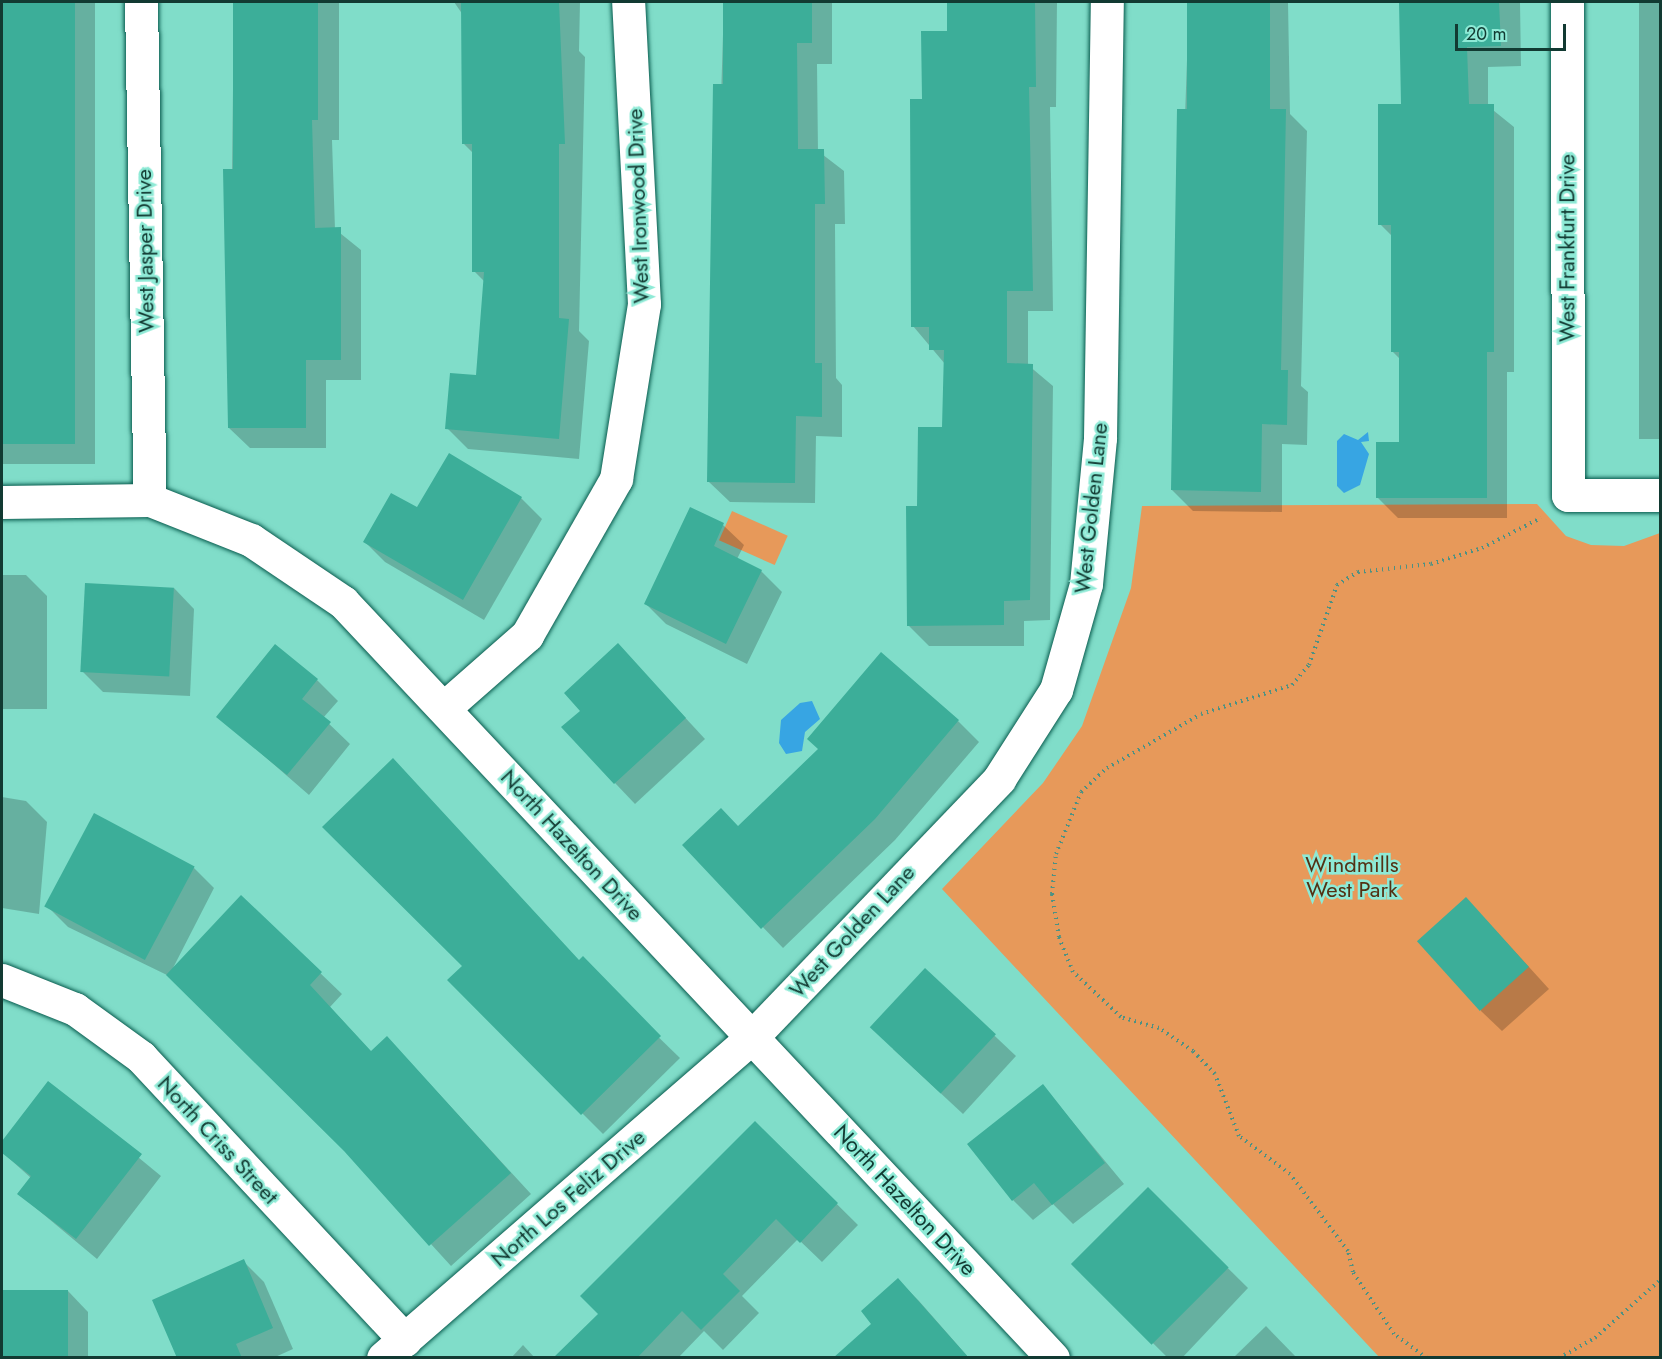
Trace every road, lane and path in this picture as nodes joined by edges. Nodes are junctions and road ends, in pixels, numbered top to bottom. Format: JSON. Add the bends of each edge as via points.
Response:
{"nodes":[{"id":1,"x":141,"y":2,"type":"edge"},
{"id":2,"x":628,"y":2,"type":"edge"},
{"id":3,"x":1107,"y":2,"type":"edge"},
{"id":4,"x":1567,"y":2,"type":"edge"},
{"id":5,"x":1568,"y":495,"type":"junction"},
{"id":6,"x":1660,"y":495,"type":"edge"},
{"id":7,"x":150,"y":500,"type":"junction"},
{"id":8,"x":2,"y":502,"type":"edge"},
{"id":9,"x":444,"y":708,"type":"junction"},
{"id":10,"x":2,"y":980,"type":"edge"},
{"id":11,"x":751,"y":1038,"type":"junction"},
{"id":12,"x":1660,"y":1280,"type":"edge"},
{"id":13,"x":394,"y":1349,"type":"edge"},
{"id":14,"x":1053,"y":1358,"type":"edge"},
{"id":15,"x":1427,"y":1358,"type":"edge"},
{"id":16,"x":1559,"y":1358,"type":"edge"}],
"edges":[{"from":1,"to":7,"type":"street","name":"West Jasper Drive"},
{"from":2,"to":9,"type":"street","name":"West Ironwood Drive","via":[[644,304],[616,479],[527,635]]},
{"from":3,"to":11,"type":"street","name":"West Golden Lane","via":[[1100,438],[1086,584],[1056,690],[999,779]]},
{"from":4,"to":5,"type":"street","name":"West Frankfurt Drive"},
{"from":5,"to":6,"type":"street"},
{"from":5,"to":15,"type":"path","via":[[1543,517],[1482,548],[1431,564],[1358,572],[1337,585],[1313,640],[1309,665],[1292,685],[1201,714],[1107,768],[1081,792],[1056,854],[1052,894],[1059,937],[1073,972],[1121,1017],[1160,1028],[1193,1051],[1215,1074],[1239,1136],[1290,1174],[1348,1251],[1353,1272],[1389,1327]]},
{"from":7,"to":8,"type":"street","name":"North Hazelton Drive"},
{"from":7,"to":9,"type":"street","name":"North Hazelton Drive","via":[[251,540],[343,602]]},
{"from":9,"to":11,"type":"street","name":"North Hazelton Drive"},
{"from":10,"to":13,"type":"street","name":"North Criss Street","via":[[75,1009],[141,1057]]},
{"from":11,"to":13,"type":"street","name":"North Los Feliz Drive"},
{"from":11,"to":14,"type":"street","name":"North Hazelton Drive"},
{"from":12,"to":16,"type":"path","via":[[1595,1338]]}]}
